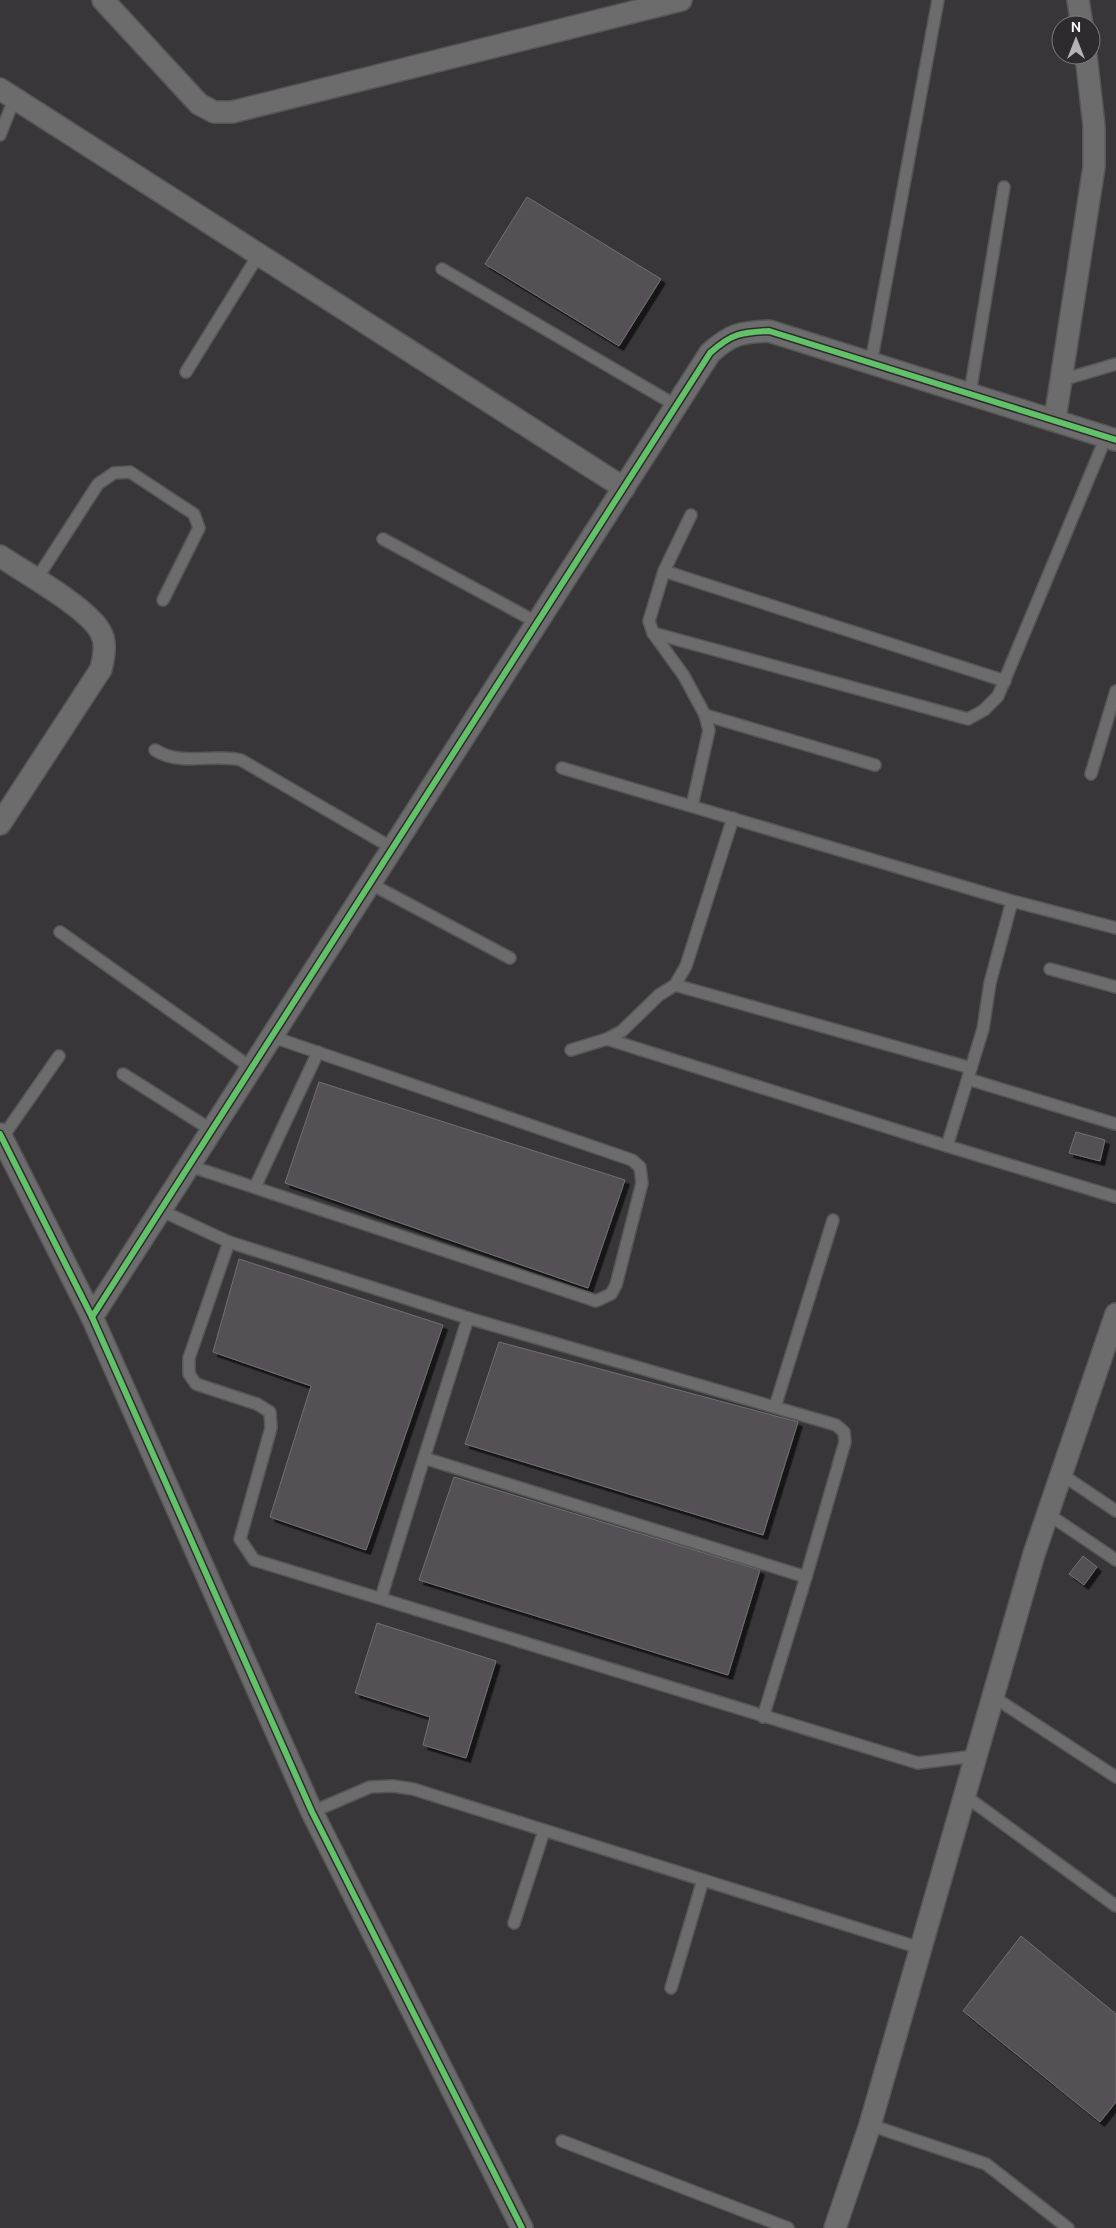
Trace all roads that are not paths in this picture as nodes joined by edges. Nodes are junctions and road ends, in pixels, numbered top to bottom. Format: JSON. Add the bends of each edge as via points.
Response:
{"nodes":[{"id":1,"x":103,"y":0,"type":"edge"},
{"id":2,"x":681,"y":0,"type":"edge"},
{"id":3,"x":938,"y":0,"type":"edge"},
{"id":4,"x":1078,"y":0,"type":"edge"},
{"id":5,"x":1080,"y":15,"type":"edge"},
{"id":6,"x":1087,"y":65,"type":"edge"},
{"id":7,"x":7,"y":93,"type":"edge"},
{"id":8,"x":0,"y":135,"type":"edge"},
{"id":9,"x":1004,"y":187,"type":"dead end"},
{"id":10,"x":259,"y":254,"type":"junction"},
{"id":11,"x":442,"y":269,"type":"dead end"},
{"id":12,"x":871,"y":363,"type":"junction"},
{"id":13,"x":1116,"y":364,"type":"edge"},
{"id":14,"x":186,"y":372,"type":"dead end"},
{"id":15,"x":1062,"y":380,"type":"junction"},
{"id":16,"x":970,"y":393,"type":"junction"},
{"id":17,"x":676,"y":406,"type":"junction"},
{"id":18,"x":1055,"y":420,"type":"junction"},
{"id":19,"x":1111,"y":438,"type":"edge"},
{"id":20,"x":624,"y":488,"type":"junction"},
{"id":21,"x":691,"y":515,"type":"dead end"},
{"id":22,"x":383,"y":539,"type":"dead end"},
{"id":23,"x":0,"y":556,"type":"edge"},
{"id":24,"x":664,"y":571,"type":"junction"},
{"id":25,"x":36,"y":580,"type":"junction"},
{"id":26,"x":163,"y":600,"type":"dead end"},
{"id":27,"x":538,"y":623,"type":"junction"},
{"id":28,"x":653,"y":632,"type":"junction"},
{"id":29,"x":1005,"y":680,"type":"junction"},
{"id":30,"x":1115,"y":698,"type":"edge"},
{"id":31,"x":705,"y":715,"type":"junction"},
{"id":32,"x":155,"y":750,"type":"dead end"},
{"id":33,"x":875,"y":765,"type":"dead end"},
{"id":34,"x":562,"y":768,"type":"dead end"},
{"id":35,"x":1091,"y":774,"type":"dead end"},
{"id":36,"x":692,"y":806,"type":"junction"},
{"id":37,"x":733,"y":818,"type":"junction"},
{"id":38,"x":0,"y":824,"type":"edge"},
{"id":39,"x":394,"y":849,"type":"junction"},
{"id":40,"x":371,"y":884,"type":"junction"},
{"id":41,"x":1012,"y":901,"type":"junction"},
{"id":42,"x":1116,"y":928,"type":"edge"},
{"id":43,"x":60,"y":932,"type":"dead end"},
{"id":44,"x":510,"y":958,"type":"dead end"},
{"id":45,"x":1050,"y":969,"type":"dead end"},
{"id":46,"x":675,"y":986,"type":"junction"},
{"id":47,"x":1116,"y":987,"type":"edge"},
{"id":48,"x":274,"y":1037,"type":"junction"},
{"id":49,"x":608,"y":1039,"type":"junction"},
{"id":50,"x":571,"y":1050,"type":"dead end"},
{"id":51,"x":318,"y":1052,"type":"junction"},
{"id":52,"x":59,"y":1056,"type":"dead end"},
{"id":53,"x":252,"y":1069,"type":"junction"},
{"id":54,"x":123,"y":1074,"type":"dead end"},
{"id":55,"x":970,"y":1074,"type":"junction"},
{"id":56,"x":1116,"y":1124,"type":"edge"},
{"id":57,"x":213,"y":1131,"type":"junction"},
{"id":58,"x":1,"y":1136,"type":"edge"},
{"id":59,"x":947,"y":1146,"type":"junction"},
{"id":60,"x":190,"y":1166,"type":"junction"},
{"id":61,"x":255,"y":1188,"type":"junction"},
{"id":62,"x":1116,"y":1196,"type":"edge"},
{"id":63,"x":162,"y":1211,"type":"junction"},
{"id":64,"x":833,"y":1220,"type":"dead end"},
{"id":65,"x":229,"y":1242,"type":"junction"},
{"id":66,"x":1116,"y":1314,"type":"edge"},
{"id":67,"x":92,"y":1317,"type":"junction"},
{"id":68,"x":468,"y":1318,"type":"junction"},
{"id":69,"x":775,"y":1406,"type":"junction"},
{"id":70,"x":424,"y":1458,"type":"junction"},
{"id":71,"x":1061,"y":1474,"type":"junction"},
{"id":72,"x":1116,"y":1511,"type":"edge"},
{"id":73,"x":1048,"y":1514,"type":"junction"},
{"id":74,"x":1116,"y":1560,"type":"edge"},
{"id":75,"x":806,"y":1577,"type":"junction"},
{"id":76,"x":381,"y":1598,"type":"junction"},
{"id":77,"x":992,"y":1696,"type":"junction"},
{"id":78,"x":763,"y":1716,"type":"junction"},
{"id":79,"x":975,"y":1756,"type":"junction"},
{"id":80,"x":1116,"y":1777,"type":"edge"},
{"id":81,"x":964,"y":1795,"type":"junction"},
{"id":82,"x":312,"y":1812,"type":"junction"},
{"id":83,"x":544,"y":1831,"type":"junction"},
{"id":84,"x":703,"y":1880,"type":"junction"},
{"id":85,"x":1116,"y":1906,"type":"edge"},
{"id":86,"x":514,"y":1923,"type":"dead end"},
{"id":87,"x":920,"y":1948,"type":"junction"},
{"id":88,"x":671,"y":1988,"type":"dead end"},
{"id":89,"x":870,"y":2125,"type":"junction"},
{"id":90,"x":562,"y":2141,"type":"dead end"},
{"id":91,"x":522,"y":2228,"type":"edge"},
{"id":92,"x":788,"y":2228,"type":"edge"},
{"id":93,"x":835,"y":2228,"type":"edge"},
{"id":94,"x":1068,"y":2228,"type":"edge"}],
"edges":[{"from":1,"to":2,"type":"street","via":[[199,104],[214,112],[232,112]]},
{"from":3,"to":12,"type":"lane"},
{"from":4,"to":5,"type":"street"},
{"from":6,"to":15,"type":"street","via":[[1094,126],[1094,167]]},
{"from":7,"to":8,"type":"lane"},
{"from":7,"to":10,"type":"street"},
{"from":9,"to":16,"type":"lane"},
{"from":10,"to":14,"type":"lane"},
{"from":10,"to":20,"type":"street"},
{"from":11,"to":17,"type":"lane"},
{"from":12,"to":16,"type":"street"},
{"from":12,"to":17,"type":"street","via":[[769,331],[744,332],[725,340],[710,353]]},
{"from":13,"to":15,"type":"lane"},
{"from":15,"to":18,"type":"street"},
{"from":16,"to":18,"type":"street"},
{"from":17,"to":20,"type":"street"},
{"from":18,"to":19,"type":"street"},
{"from":19,"to":29,"type":"lane"},
{"from":20,"to":27,"type":"street"},
{"from":21,"to":24,"type":"lane"},
{"from":22,"to":27,"type":"lane"},
{"from":23,"to":25,"type":"street"},
{"from":24,"to":28,"type":"lane","via":[[649,621]]},
{"from":24,"to":29,"type":"lane"},
{"from":25,"to":26,"type":"lane","via":[[98,484],[114,473],[130,472],[194,514],[199,528]]},
{"from":25,"to":38,"type":"street","via":[[89,616],[101,632],[105,650],[101,669]]},
{"from":27,"to":39,"type":"street"},
{"from":28,"to":29,"type":"lane","via":[[968,719],[984,710],[998,696]]},
{"from":28,"to":31,"type":"lane","via":[[684,676]]},
{"from":30,"to":35,"type":"lane"},
{"from":31,"to":33,"type":"lane"},
{"from":31,"to":36,"type":"lane","via":[[708,730]]},
{"from":32,"to":39,"type":"lane","via":[[164,756],[189,760],[241,760]]},
{"from":34,"to":36,"type":"lane"},
{"from":36,"to":37,"type":"lane"},
{"from":37,"to":41,"type":"lane"},
{"from":37,"to":46,"type":"lane","via":[[686,966]]},
{"from":39,"to":40,"type":"street"},
{"from":40,"to":44,"type":"lane"},
{"from":40,"to":48,"type":"street"},
{"from":41,"to":42,"type":"lane"},
{"from":41,"to":55,"type":"lane"},
{"from":43,"to":53,"type":"lane"},
{"from":45,"to":47,"type":"lane"},
{"from":46,"to":49,"type":"lane","via":[[659,995],[622,1031]]},
{"from":46,"to":55,"type":"lane"},
{"from":48,"to":51,"type":"lane"},
{"from":48,"to":53,"type":"street"},
{"from":49,"to":50,"type":"lane"},
{"from":49,"to":59,"type":"lane"},
{"from":51,"to":61,"type":"lane"},
{"from":51,"to":61,"type":"lane","via":[[623,1157],[640,1167],[642,1183],[616,1285],[611,1294],[596,1301]]},
{"from":52,"to":58,"type":"lane"},
{"from":53,"to":57,"type":"street"},
{"from":54,"to":57,"type":"lane"},
{"from":55,"to":56,"type":"lane"},
{"from":55,"to":59,"type":"lane"},
{"from":57,"to":60,"type":"street"},
{"from":58,"to":67,"type":"street"},
{"from":59,"to":62,"type":"lane"},
{"from":60,"to":61,"type":"lane"},
{"from":60,"to":63,"type":"street"},
{"from":63,"to":65,"type":"lane"},
{"from":63,"to":67,"type":"street"},
{"from":64,"to":69,"type":"lane"},
{"from":65,"to":68,"type":"lane"},
{"from":65,"to":76,"type":"lane","via":[[188,1358],[190,1374],[196,1384],[257,1404],[270,1412],[271,1428],[240,1539],[254,1560]]},
{"from":66,"to":71,"type":"street"},
{"from":67,"to":82,"type":"street"},
{"from":68,"to":69,"type":"lane"},
{"from":68,"to":70,"type":"lane"},
{"from":69,"to":75,"type":"lane","via":[[836,1425],[844,1432],[846,1442]]},
{"from":70,"to":75,"type":"lane"},
{"from":70,"to":76,"type":"lane"},
{"from":71,"to":72,"type":"lane"},
{"from":71,"to":73,"type":"street"},
{"from":73,"to":74,"type":"lane"},
{"from":73,"to":77,"type":"street"},
{"from":75,"to":78,"type":"lane"},
{"from":76,"to":78,"type":"lane"},
{"from":77,"to":79,"type":"street"},
{"from":77,"to":80,"type":"lane"},
{"from":78,"to":79,"type":"lane","via":[[918,1763]]},
{"from":79,"to":81,"type":"street"},
{"from":81,"to":85,"type":"lane"},
{"from":81,"to":87,"type":"street"},
{"from":82,"to":83,"type":"lane","via":[[370,1787],[393,1786],[413,1789]]},
{"from":82,"to":91,"type":"street"},
{"from":83,"to":84,"type":"lane"},
{"from":83,"to":86,"type":"lane"},
{"from":84,"to":87,"type":"lane"},
{"from":84,"to":88,"type":"lane"},
{"from":87,"to":89,"type":"street"},
{"from":89,"to":93,"type":"street"},
{"from":89,"to":94,"type":"lane","via":[[986,2164]]},
{"from":90,"to":92,"type":"lane"}]}
